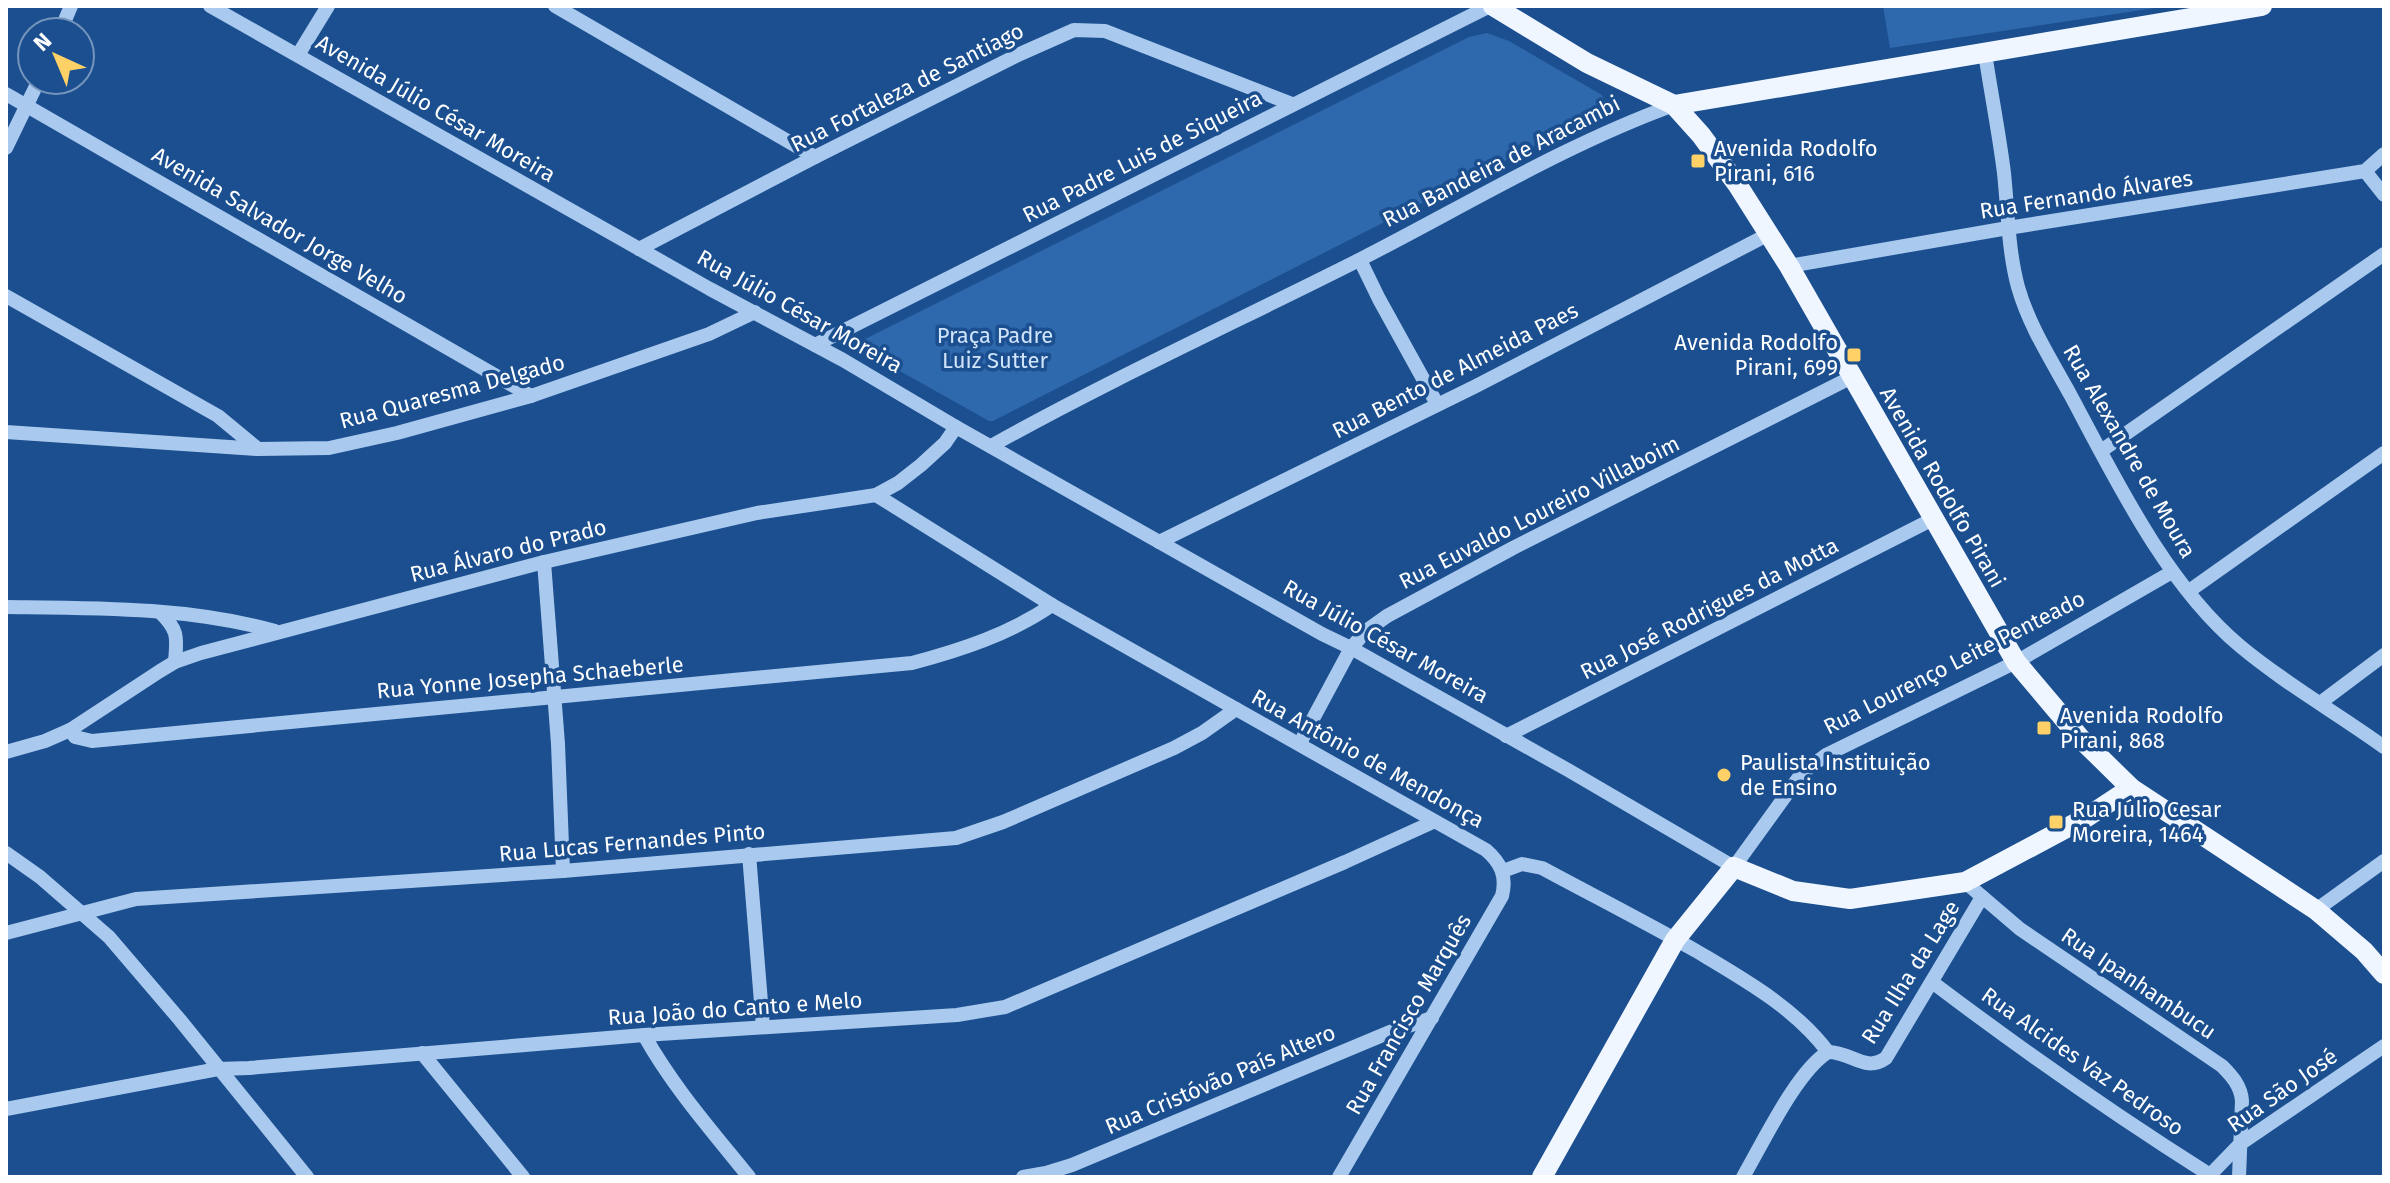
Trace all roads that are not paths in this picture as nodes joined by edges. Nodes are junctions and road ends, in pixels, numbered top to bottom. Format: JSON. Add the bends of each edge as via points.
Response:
{"nodes":[{"id":1,"x":210,"y":6,"type":"edge"},
{"id":2,"x":328,"y":6,"type":"edge"},
{"id":3,"x":555,"y":6,"type":"edge"},
{"id":4,"x":1491,"y":6,"type":"edge"},
{"id":5,"x":2262,"y":6,"type":"edge"},
{"id":6,"x":1985,"y":53,"type":"junction"},
{"id":7,"x":298,"y":55,"type":"junction"},
{"id":8,"x":6,"y":94,"type":"edge"},
{"id":9,"x":32,"y":96,"type":"edge"},
{"id":10,"x":1292,"y":104,"type":"junction"},
{"id":11,"x":1674,"y":105,"type":"junction"},
{"id":12,"x":28,"y":106,"type":"junction"},
{"id":13,"x":6,"y":148,"type":"edge"},
{"id":14,"x":2384,"y":154,"type":"edge"},
{"id":15,"x":815,"y":157,"type":"junction"},
{"id":16,"x":2365,"y":171,"type":"junction"},
{"id":17,"x":2384,"y":195,"type":"edge"},
{"id":18,"x":2008,"y":228,"type":"junction"},
{"id":19,"x":1769,"y":234,"type":"junction"},
{"id":20,"x":639,"y":249,"type":"junction"},
{"id":21,"x":2384,"y":254,"type":"edge"},
{"id":22,"x":1360,"y":260,"type":"junction"},
{"id":23,"x":1789,"y":266,"type":"junction"},
{"id":24,"x":6,"y":296,"type":"edge"},
{"id":25,"x":755,"y":312,"type":"junction"},
{"id":26,"x":815,"y":345,"type":"junction"},
{"id":27,"x":1852,"y":377,"type":"junction"},
{"id":28,"x":531,"y":396,"type":"junction"},
{"id":29,"x":1437,"y":404,"type":"junction"},
{"id":30,"x":956,"y":427,"type":"junction"},
{"id":31,"x":6,"y":432,"type":"edge"},
{"id":32,"x":991,"y":446,"type":"junction"},
{"id":33,"x":258,"y":449,"type":"junction"},
{"id":34,"x":2101,"y":451,"type":"junction"},
{"id":35,"x":2384,"y":453,"type":"edge"},
{"id":36,"x":876,"y":495,"type":"junction"},
{"id":37,"x":1933,"y":519,"type":"junction"},
{"id":38,"x":1159,"y":542,"type":"junction"},
{"id":39,"x":544,"y":562,"type":"junction"},
{"id":40,"x":2172,"y":572,"type":"junction"},
{"id":41,"x":2189,"y":591,"type":"junction"},
{"id":42,"x":1052,"y":605,"type":"junction"},
{"id":43,"x":6,"y":607,"type":"edge"},
{"id":44,"x":160,"y":612,"type":"junction"},
{"id":45,"x":278,"y":632,"type":"junction"},
{"id":46,"x":1351,"y":648,"type":"junction"},
{"id":47,"x":2384,"y":655,"type":"edge"},
{"id":48,"x":175,"y":662,"type":"junction"},
{"id":49,"x":2016,"y":662,"type":"junction"},
{"id":50,"x":554,"y":696,"type":"junction"},
{"id":51,"x":2320,"y":703,"type":"junction"},
{"id":52,"x":1236,"y":709,"type":"junction"},
{"id":53,"x":70,"y":730,"type":"junction"},
{"id":54,"x":1506,"y":736,"type":"junction"},
{"id":55,"x":1300,"y":743,"type":"junction"},
{"id":56,"x":2384,"y":747,"type":"edge"},
{"id":57,"x":6,"y":752,"type":"edge"},
{"id":58,"x":2131,"y":788,"type":"junction"},
{"id":59,"x":1433,"y":822,"type":"junction"},
{"id":60,"x":6,"y":853,"type":"edge"},
{"id":61,"x":749,"y":854,"type":"junction"},
{"id":62,"x":2384,"y":861,"type":"edge"},
{"id":63,"x":1734,"y":867,"type":"junction"},
{"id":64,"x":563,"y":871,"type":"junction"},
{"id":65,"x":1503,"y":871,"type":"junction"},
{"id":66,"x":1965,"y":882,"type":"junction"},
{"id":67,"x":1982,"y":897,"type":"junction"},
{"id":68,"x":2316,"y":910,"type":"junction"},
{"id":69,"x":82,"y":913,"type":"junction"},
{"id":70,"x":6,"y":933,"type":"edge"},
{"id":71,"x":1675,"y":940,"type":"junction"},
{"id":72,"x":2384,"y":974,"type":"edge"},
{"id":73,"x":1932,"y":982,"type":"junction"},
{"id":74,"x":1432,"y":1018,"type":"junction"},
{"id":75,"x":763,"y":1027,"type":"junction"},
{"id":76,"x":644,"y":1035,"type":"junction"},
{"id":77,"x":2384,"y":1046,"type":"edge"},
{"id":78,"x":1828,"y":1052,"type":"junction"},
{"id":79,"x":422,"y":1053,"type":"junction"},
{"id":80,"x":218,"y":1069,"type":"junction"},
{"id":81,"x":6,"y":1109,"type":"edge"},
{"id":82,"x":2240,"y":1144,"type":"junction"},
{"id":83,"x":2210,"y":1175,"type":"joint"},
{"id":84,"x":307,"y":1177,"type":"edge"},
{"id":85,"x":523,"y":1177,"type":"edge"},
{"id":86,"x":749,"y":1177,"type":"edge"},
{"id":87,"x":1023,"y":1177,"type":"edge"},
{"id":88,"x":1339,"y":1177,"type":"edge"},
{"id":89,"x":1542,"y":1177,"type":"edge"},
{"id":90,"x":1743,"y":1177,"type":"edge"},
{"id":91,"x":2239,"y":1177,"type":"edge"}],
"edges":[{"from":1,"to":7,"type":"street","name":"Avenida Júlio César Moreira"},
{"from":2,"to":7,"type":"street"},
{"from":3,"to":15,"type":"street"},
{"from":4,"to":10,"type":"street","name":"Rua Padre Luis de Siqueira"},
{"from":4,"to":11,"type":"main road","name":"Avenida Rodolfo Pirani","via":[[1587,63]]},
{"from":5,"to":6,"type":"main road","name":"Rua Bandeira de Aracambi"},
{"from":6,"to":11,"type":"main road","name":"Rua Bandeira de Aracambi"},
{"from":6,"to":18,"type":"street","name":"Rua Alexandre de Moura"},
{"from":7,"to":20,"type":"street","name":"Avenida Júlio César Moreira"},
{"from":8,"to":12,"type":"street","name":"Avenida Salvador Jorge Velho"},
{"from":9,"to":12,"type":"street"},
{"from":10,"to":15,"type":"street","name":"Rua Fortaleza de Santiago","via":[[1133,40],[1105,31],[1074,30]]},
{"from":10,"to":26,"type":"street","name":"Rua Padre Luis de Siqueira"},
{"from":11,"to":19,"type":"main road","name":"Avenida Rodolfo Pirani"},
{"from":11,"to":22,"type":"street","name":"Rua Bandeira de Aracambi","via":[[1597,136]]},
{"from":12,"to":13,"type":"street"},
{"from":12,"to":28,"type":"street","name":"Avenida Salvador Jorge Velho"},
{"from":14,"to":16,"type":"street"},
{"from":15,"to":20,"type":"street","name":"Rua Fortaleza de Santiago"},
{"from":16,"to":17,"type":"street"},
{"from":16,"to":18,"type":"street","name":"Rua Fernando Álvares"},
{"from":18,"to":23,"type":"street","name":"Rua Fernando Álvares"},
{"from":18,"to":34,"type":"street","name":"Rua Alexandre de Moura","via":[[2016,279],[2031,321]]},
{"from":19,"to":23,"type":"main road","name":"Avenida Rodolfo Pirani"},
{"from":19,"to":29,"type":"street","name":"Rua Bento de Almeida Paes"},
{"from":20,"to":25,"type":"street","name":"Rua Júlio César Moreira"},
{"from":21,"to":34,"type":"street"},
{"from":22,"to":29,"type":"street"},
{"from":22,"to":32,"type":"street","name":"Rua Bandeira de Aracambi"},
{"from":23,"to":27,"type":"main road","name":"Avenida Rodolfo Pirani"},
{"from":24,"to":33,"type":"street","via":[[218,416]]},
{"from":25,"to":26,"type":"street","name":"Rua Júlio César Moreira"},
{"from":25,"to":28,"type":"street","name":"Rua Quaresma Delgado","via":[[709,334]]},
{"from":26,"to":30,"type":"street","name":"Rua Júlio César Moreira"},
{"from":27,"to":37,"type":"main road","name":"Avenida Rodolfo Pirani"},
{"from":27,"to":46,"type":"street","name":"Rua Euvaldo Loureiro Villaboim","via":[[1387,616]]},
{"from":28,"to":33,"type":"street","name":"Rua Quaresma Delgado","via":[[329,448]]},
{"from":29,"to":38,"type":"street","name":"Rua Bento de Almeida Paes"},
{"from":30,"to":32,"type":"street","name":"Rua Júlio César Moreira"},
{"from":30,"to":36,"type":"street","name":"Rua Álvaro do Prado","via":[[921,465]]},
{"from":31,"to":33,"type":"street","name":"Rua Quaresma Delgado"},
{"from":32,"to":38,"type":"street","name":"Rua Júlio César Moreira"},
{"from":34,"to":40,"type":"street","name":"Rua Alexandre de Moura"},
{"from":35,"to":41,"type":"street"},
{"from":36,"to":39,"type":"street","name":"Rua Álvaro do Prado","via":[[757,513]]},
{"from":36,"to":42,"type":"street","name":"Rua Antônio de Mendonça"},
{"from":37,"to":49,"type":"main road","name":"Avenida Rodolfo Pirani"},
{"from":37,"to":54,"type":"street","name":"Rua José Rodrigues da Motta"},
{"from":38,"to":46,"type":"street","name":"Rua Júlio César Moreira"},
{"from":39,"to":45,"type":"street","name":"Rua Álvaro do Prado"},
{"from":39,"to":50,"type":"street"},
{"from":40,"to":41,"type":"street","name":"Rua Alexandre de Moura"},
{"from":40,"to":49,"type":"street","name":"Rua Lourenço Leite Penteado"},
{"from":41,"to":51,"type":"street","name":"Rua Alexandre de Moura","via":[[2240,646]]},
{"from":42,"to":50,"type":"street","name":"Rua Yonne Josepha Schaeberle","via":[[958,651],[912,663]]},
{"from":42,"to":52,"type":"street","name":"Rua Antônio de Mendonça"},
{"from":43,"to":44,"type":"street"},
{"from":44,"to":45,"type":"street"},
{"from":44,"to":48,"type":"street","via":[[177,633]]},
{"from":45,"to":48,"type":"street","name":"Rua Álvaro do Prado"},
{"from":46,"to":54,"type":"street","name":"Rua Júlio César Moreira"},
{"from":46,"to":55,"type":"street","name":"Rua Euvaldo Loureiro Villaboim"},
{"from":47,"to":51,"type":"street"},
{"from":48,"to":53,"type":"street","name":"Rua Álvaro do Prado"},
{"from":49,"to":58,"type":"main road","name":"Avenida Rodolfo Pirani"},
{"from":49,"to":63,"type":"street","name":"Rua Lourenço Leite Penteado","via":[[1826,755],[1802,773]]},
{"from":50,"to":53,"type":"street","name":"Rua Yonne Josepha Schaeberle","via":[[92,741],[75,737]]},
{"from":50,"to":64,"type":"street"},
{"from":51,"to":56,"type":"street","name":"Rua Alexandre de Moura"},
{"from":52,"to":55,"type":"street","name":"Rua Antônio de Mendonça"},
{"from":52,"to":61,"type":"street","name":"Rua Lucas Fernandes Pinto","via":[[1174,748],[972,834]]},
{"from":53,"to":57,"type":"street"},
{"from":54,"to":63,"type":"street","name":"Rua Júlio César Moreira"},
{"from":55,"to":59,"type":"street","name":"Rua Antônio de Mendonça"},
{"from":58,"to":66,"type":"main road","name":"Rua Júlio César Moreira"},
{"from":58,"to":68,"type":"main road","name":"Avenida Rodolfo Pirani"},
{"from":59,"to":65,"type":"street","name":"Rua Antônio de Mendonça","via":[[1486,850]]},
{"from":59,"to":75,"type":"street","name":"Rua João do Canto e Melo","via":[[1005,1007],[957,1015]]},
{"from":60,"to":69,"type":"street"},
{"from":61,"to":64,"type":"street","name":"Rua Lucas Fernandes Pinto"},
{"from":61,"to":75,"type":"street"},
{"from":62,"to":68,"type":"street"},
{"from":63,"to":66,"type":"main road","name":"Rua Júlio César Moreira","via":[[1793,891],[1850,899]]},
{"from":63,"to":71,"type":"main road","name":"Rua Lourenço Leite Penteado"},
{"from":64,"to":69,"type":"street","name":"Rua Lucas Fernandes Pinto","via":[[154,897]]},
{"from":65,"to":71,"type":"street","via":[[1522,864],[1542,868]]},
{"from":65,"to":74,"type":"street","name":"Rua Francisco Marquês","via":[[1502,896]]},
{"from":66,"to":67,"type":"street","name":"Rua Ipanhambucu"},
{"from":67,"to":73,"type":"street","name":"Rua Ilha da Lage"},
{"from":67,"to":82,"type":"street","name":"Rua Ipanhambucu","via":[[2020,929],[2222,1066],[2241,1092]]},
{"from":68,"to":72,"type":"main road","name":"Avenida Rodolfo Pirani"},
{"from":69,"to":70,"type":"street","name":"Rua Lucas Fernandes Pinto"},
{"from":69,"to":80,"type":"street","via":[[127,956]]},
{"from":71,"to":78,"type":"street","via":[[1755,985]]},
{"from":71,"to":89,"type":"main road","name":"Rua Lourenço Leite Penteado"},
{"from":73,"to":78,"type":"street","name":"Rua Ilha da Lage","via":[[1892,1050],[1877,1064]]},
{"from":73,"to":83,"type":"street","name":"Rua Alcides Vaz Pedroso"},
{"from":74,"to":87,"type":"street","name":"Rua Cristóvão País Altero","via":[[1072,1165]]},
{"from":74,"to":88,"type":"street","name":"Rua Francisco Marquês"},
{"from":75,"to":76,"type":"street","name":"Rua João do Canto e Melo"},
{"from":76,"to":79,"type":"street","name":"Rua João do Canto e Melo"},
{"from":76,"to":86,"type":"street","via":[[674,1083]]},
{"from":77,"to":82,"type":"street","name":"Rua São José"},
{"from":78,"to":90,"type":"street","via":[[1801,1078]]},
{"from":79,"to":80,"type":"street","name":"Rua João do Canto e Melo"},
{"from":79,"to":85,"type":"street"},
{"from":80,"to":81,"type":"street","name":"Rua João do Canto e Melo"},
{"from":80,"to":84,"type":"street"},
{"from":82,"to":83,"type":"street","name":"Rua São José"},
{"from":82,"to":91,"type":"street","name":"Rua Ipanhambucu"}]}
